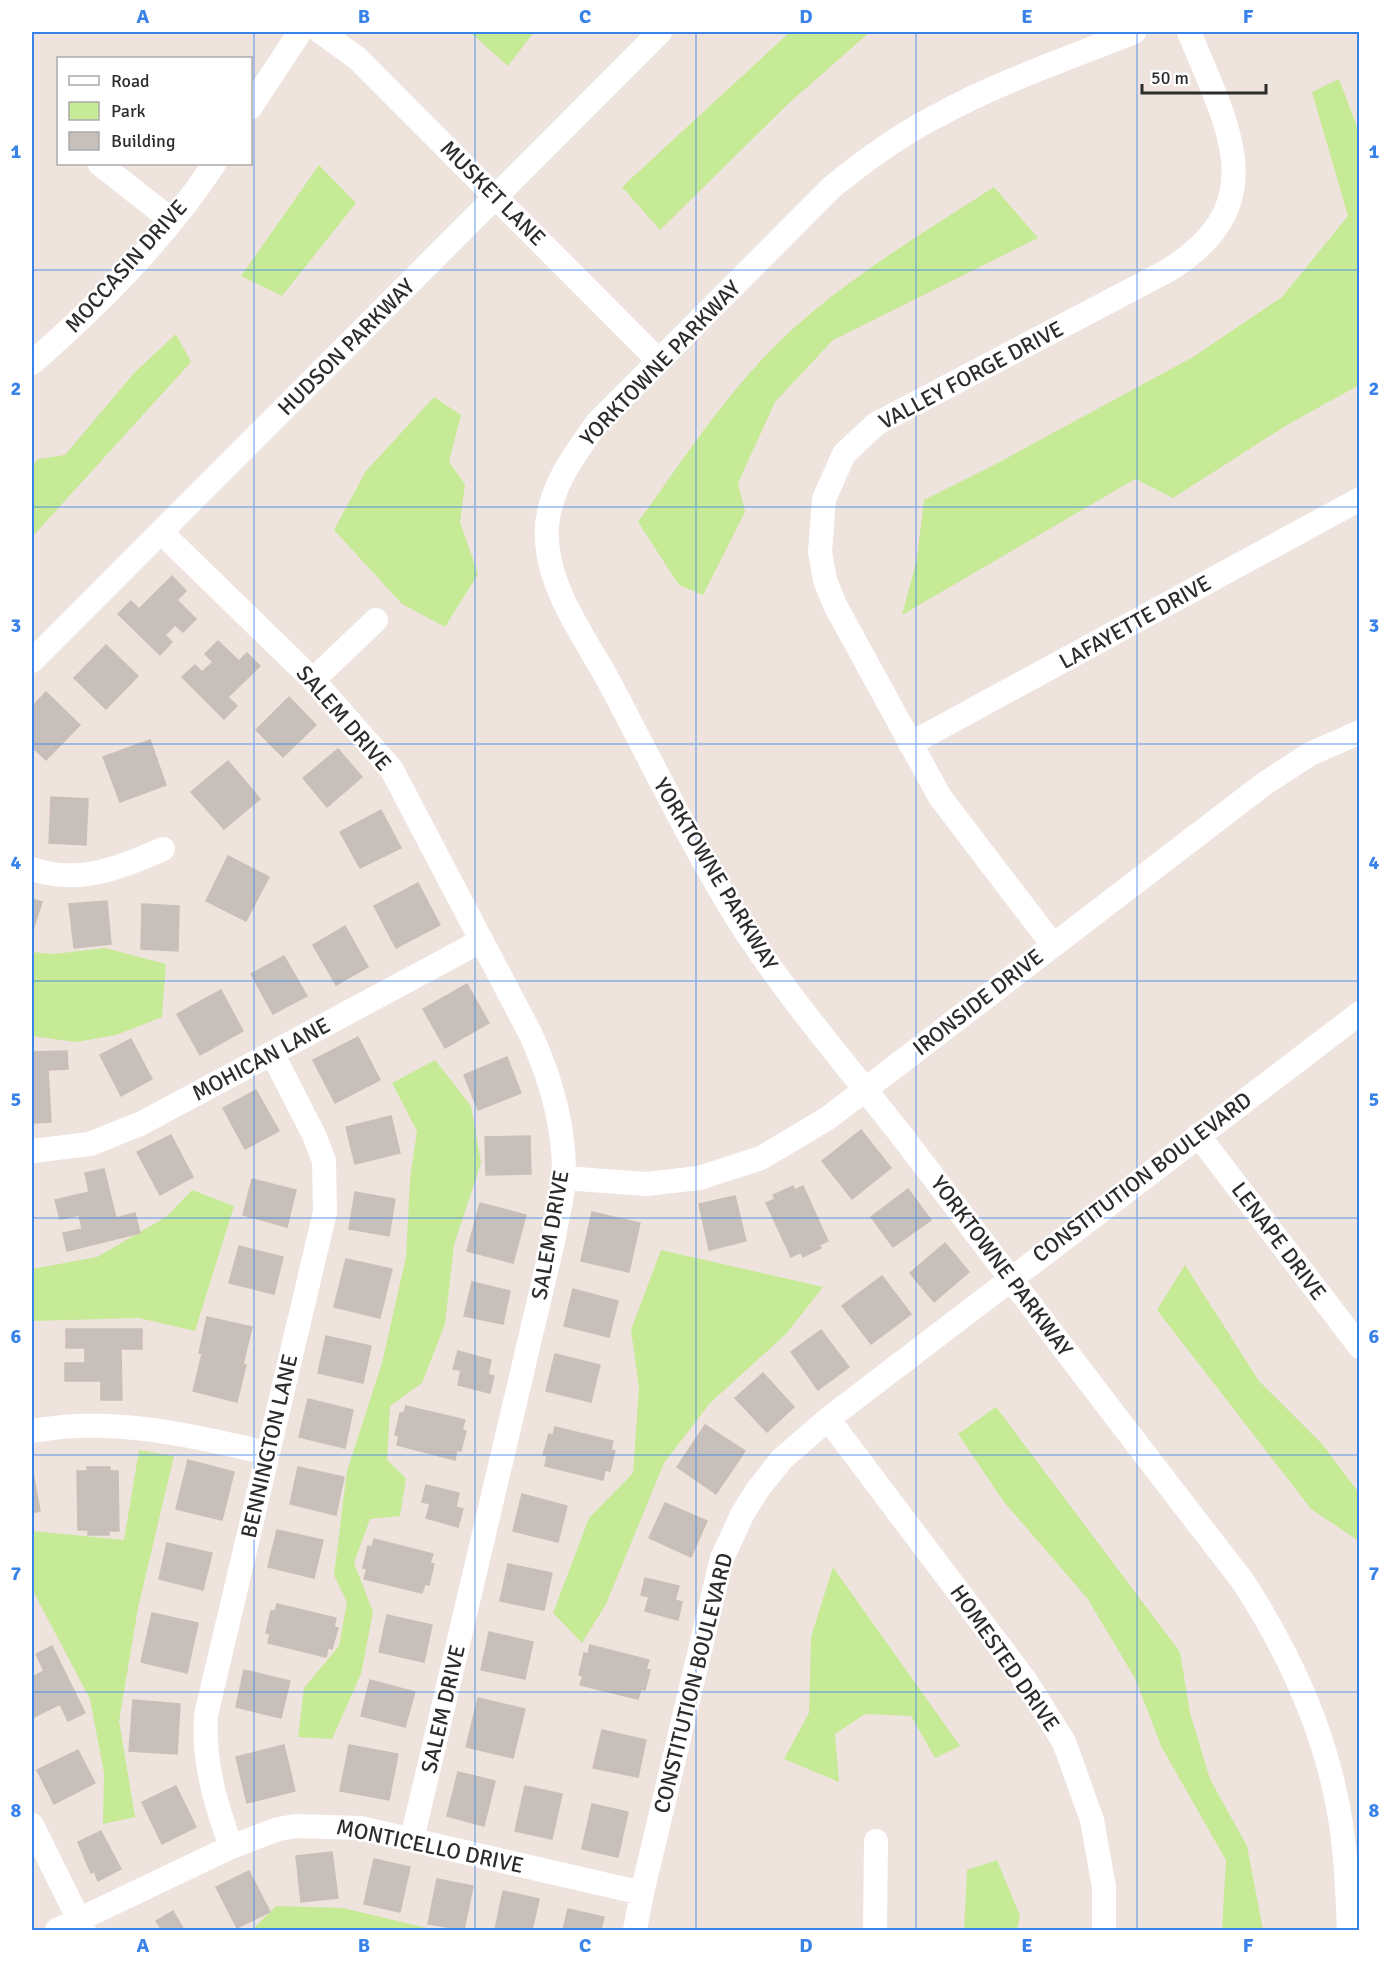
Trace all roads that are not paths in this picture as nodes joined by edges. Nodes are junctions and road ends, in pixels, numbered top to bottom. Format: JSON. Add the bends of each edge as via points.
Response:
{"nodes":[{"id":1,"x":300,"y":32,"type":"edge"},
{"id":2,"x":321,"y":32,"type":"edge"},
{"id":3,"x":660,"y":32,"type":"edge"},
{"id":4,"x":1134,"y":32,"type":"edge"},
{"id":5,"x":1189,"y":32,"type":"edge"},
{"id":6,"x":252,"y":105,"type":"edge"},
{"id":7,"x":101,"y":165,"type":"edge"},
{"id":8,"x":213,"y":165,"type":"edge"},
{"id":9,"x":495,"y":195,"type":"junction"},
{"id":10,"x":171,"y":220,"type":"junction"},
{"id":11,"x":659,"y":361,"type":"junction"},
{"id":12,"x":32,"y":363,"type":"edge"},
{"id":13,"x":1359,"y":499,"type":"edge"},
{"id":14,"x":162,"y":533,"type":"junction"},
{"id":15,"x":376,"y":620,"type":"dead end"},
{"id":16,"x":32,"y":661,"type":"edge"},
{"id":17,"x":313,"y":680,"type":"junction"},
{"id":18,"x":1359,"y":732,"type":"edge"},
{"id":19,"x":910,"y":744,"type":"junction"},
{"id":20,"x":163,"y":849,"type":"dead end"},
{"id":21,"x":32,"y":869,"type":"edge"},
{"id":22,"x":481,"y":941,"type":"junction"},
{"id":23,"x":1053,"y":945,"type":"junction"},
{"id":24,"x":1359,"y":1013,"type":"edge"},
{"id":25,"x":272,"y":1053,"type":"junction"},
{"id":26,"x":866,"y":1088,"type":"junction"},
{"id":27,"x":1198,"y":1135,"type":"junction"},
{"id":28,"x":32,"y":1150,"type":"edge"},
{"id":29,"x":564,"y":1178,"type":"junction"},
{"id":30,"x":1010,"y":1277,"type":"junction"},
{"id":31,"x":1351,"y":1320,"type":"edge"},
{"id":32,"x":1359,"y":1347,"type":"edge"},
{"id":33,"x":828,"y":1419,"type":"junction"},
{"id":34,"x":32,"y":1431,"type":"edge"},
{"id":35,"x":267,"y":1453,"type":"junction"},
{"id":36,"x":32,"y":1825,"type":"edge"},
{"id":37,"x":412,"y":1839,"type":"junction"},
{"id":38,"x":876,"y":1842,"type":"dead end"},
{"id":39,"x":231,"y":1847,"type":"junction"},
{"id":40,"x":1353,"y":1879,"type":"edge"},
{"id":41,"x":642,"y":1893,"type":"junction"},
{"id":42,"x":73,"y":1927,"type":"edge"},
{"id":43,"x":635,"y":1930,"type":"edge"},
{"id":44,"x":875,"y":1930,"type":"edge"},
{"id":45,"x":1104,"y":1930,"type":"edge"},
{"id":46,"x":1349,"y":1930,"type":"edge"}],
"edges":[{"from":1,"to":6,"type":"street"},
{"from":2,"to":9,"type":"street","name":"MUSKET LANE","via":[[357,58]]},
{"from":3,"to":9,"type":"street","name":"HUDSON PARKWAY"},
{"from":4,"to":11,"type":"street","name":"YORKTOWNE PARKWAY","via":[[979,95],[934,117],[864,161],[832,187]]},
{"from":5,"to":19,"type":"street","name":"VALLEY FORGE DRIVE","via":[[1234,153],[1230,199],[1205,242],[1167,271],[876,424],[844,454],[827,490],[820,524],[825,580]]},
{"from":7,"to":10,"type":"street"},
{"from":8,"to":10,"type":"street","name":"MOCCASIN DRIVE"},
{"from":9,"to":11,"type":"street","name":"MUSKET LANE"},
{"from":9,"to":14,"type":"street","name":"HUDSON PARKWAY"},
{"from":10,"to":12,"type":"street","name":"MOCCASIN DRIVE","via":[[99,302]]},
{"from":11,"to":26,"type":"street","name":"YORKTOWNE PARKWAY","via":[[597,423],[569,461],[547,523],[552,573],[678,814],[742,925],[786,990]]},
{"from":13,"to":19,"type":"street","name":"LAFAYETTE DRIVE"},
{"from":14,"to":16,"type":"street","name":"HUDSON PARKWAY"},
{"from":14,"to":17,"type":"street","name":"SALEM DRIVE"},
{"from":15,"to":17,"type":"street"},
{"from":17,"to":22,"type":"street","name":"SALEM DRIVE","via":[[392,770]]},
{"from":18,"to":23,"type":"street","name":"IRONSIDE DRIVE","via":[[1310,754],[1264,784]]},
{"from":19,"to":23,"type":"street","name":"VALLEY FORGE DRIVE","via":[[940,797]]},
{"from":20,"to":21,"type":"street","via":[[109,872],[75,876]]},
{"from":22,"to":25,"type":"street","name":"MOHICAN LANE"},
{"from":22,"to":29,"type":"street","name":"SALEM DRIVE","via":[[545,1068],[561,1137]]},
{"from":23,"to":26,"type":"street","name":"IRONSIDE DRIVE"},
{"from":24,"to":27,"type":"street","name":"CONSTITUTION BOULEVARD"},
{"from":25,"to":28,"type":"street","name":"MOHICAN LANE","via":[[142,1123],[90,1144]]},
{"from":25,"to":35,"type":"street","name":"BENNINGTON LANE","via":[[314,1135],[326,1180],[325,1212]]},
{"from":26,"to":29,"type":"street","name":"IRONSIDE DRIVE","via":[[828,1118],[761,1158],[699,1178],[646,1184]]},
{"from":26,"to":30,"type":"street","name":"YORKTOWNE PARKWAY"},
{"from":27,"to":30,"type":"street","name":"CONSTITUTION BOULEVARD"},
{"from":27,"to":31,"type":"street","name":"LENAPE DRIVE"},
{"from":29,"to":37,"type":"street","name":"SALEM DRIVE","via":[[554,1237]]},
{"from":30,"to":33,"type":"street","name":"CONSTITUTION BOULEVARD"},
{"from":30,"to":40,"type":"street","name":"YORKTOWNE PARKWAY","via":[[1242,1580],[1269,1621],[1322,1740]]},
{"from":31,"to":32,"type":"street","name":"LENAPE DRIVE"},
{"from":33,"to":41,"type":"street","name":"CONSTITUTION BOULEVARD","via":[[782,1459],[758,1489],[722,1558]]},
{"from":33,"to":45,"type":"street","name":"HOMESTED DRIVE","via":[[1025,1680],[1064,1742],[1092,1820],[1104,1887]]},
{"from":34,"to":35,"type":"street","via":[[129,1427],[192,1435]]},
{"from":35,"to":39,"type":"street","name":"BENNINGTON LANE","via":[[206,1715],[206,1764]]},
{"from":36,"to":42,"type":"street"},
{"from":37,"to":39,"type":"street","name":"MONTICELLO DRIVE","via":[[360,1828],[296,1826]]},
{"from":37,"to":41,"type":"street","name":"MONTICELLO DRIVE"},
{"from":38,"to":44,"type":"street"},
{"from":39,"to":42,"type":"street","name":"MONTICELLO DRIVE"},
{"from":40,"to":46,"type":"street","name":"YORKTOWNE PARKWAY"},
{"from":41,"to":43,"type":"street","name":"CONSTITUTION BOULEVARD"}]}
